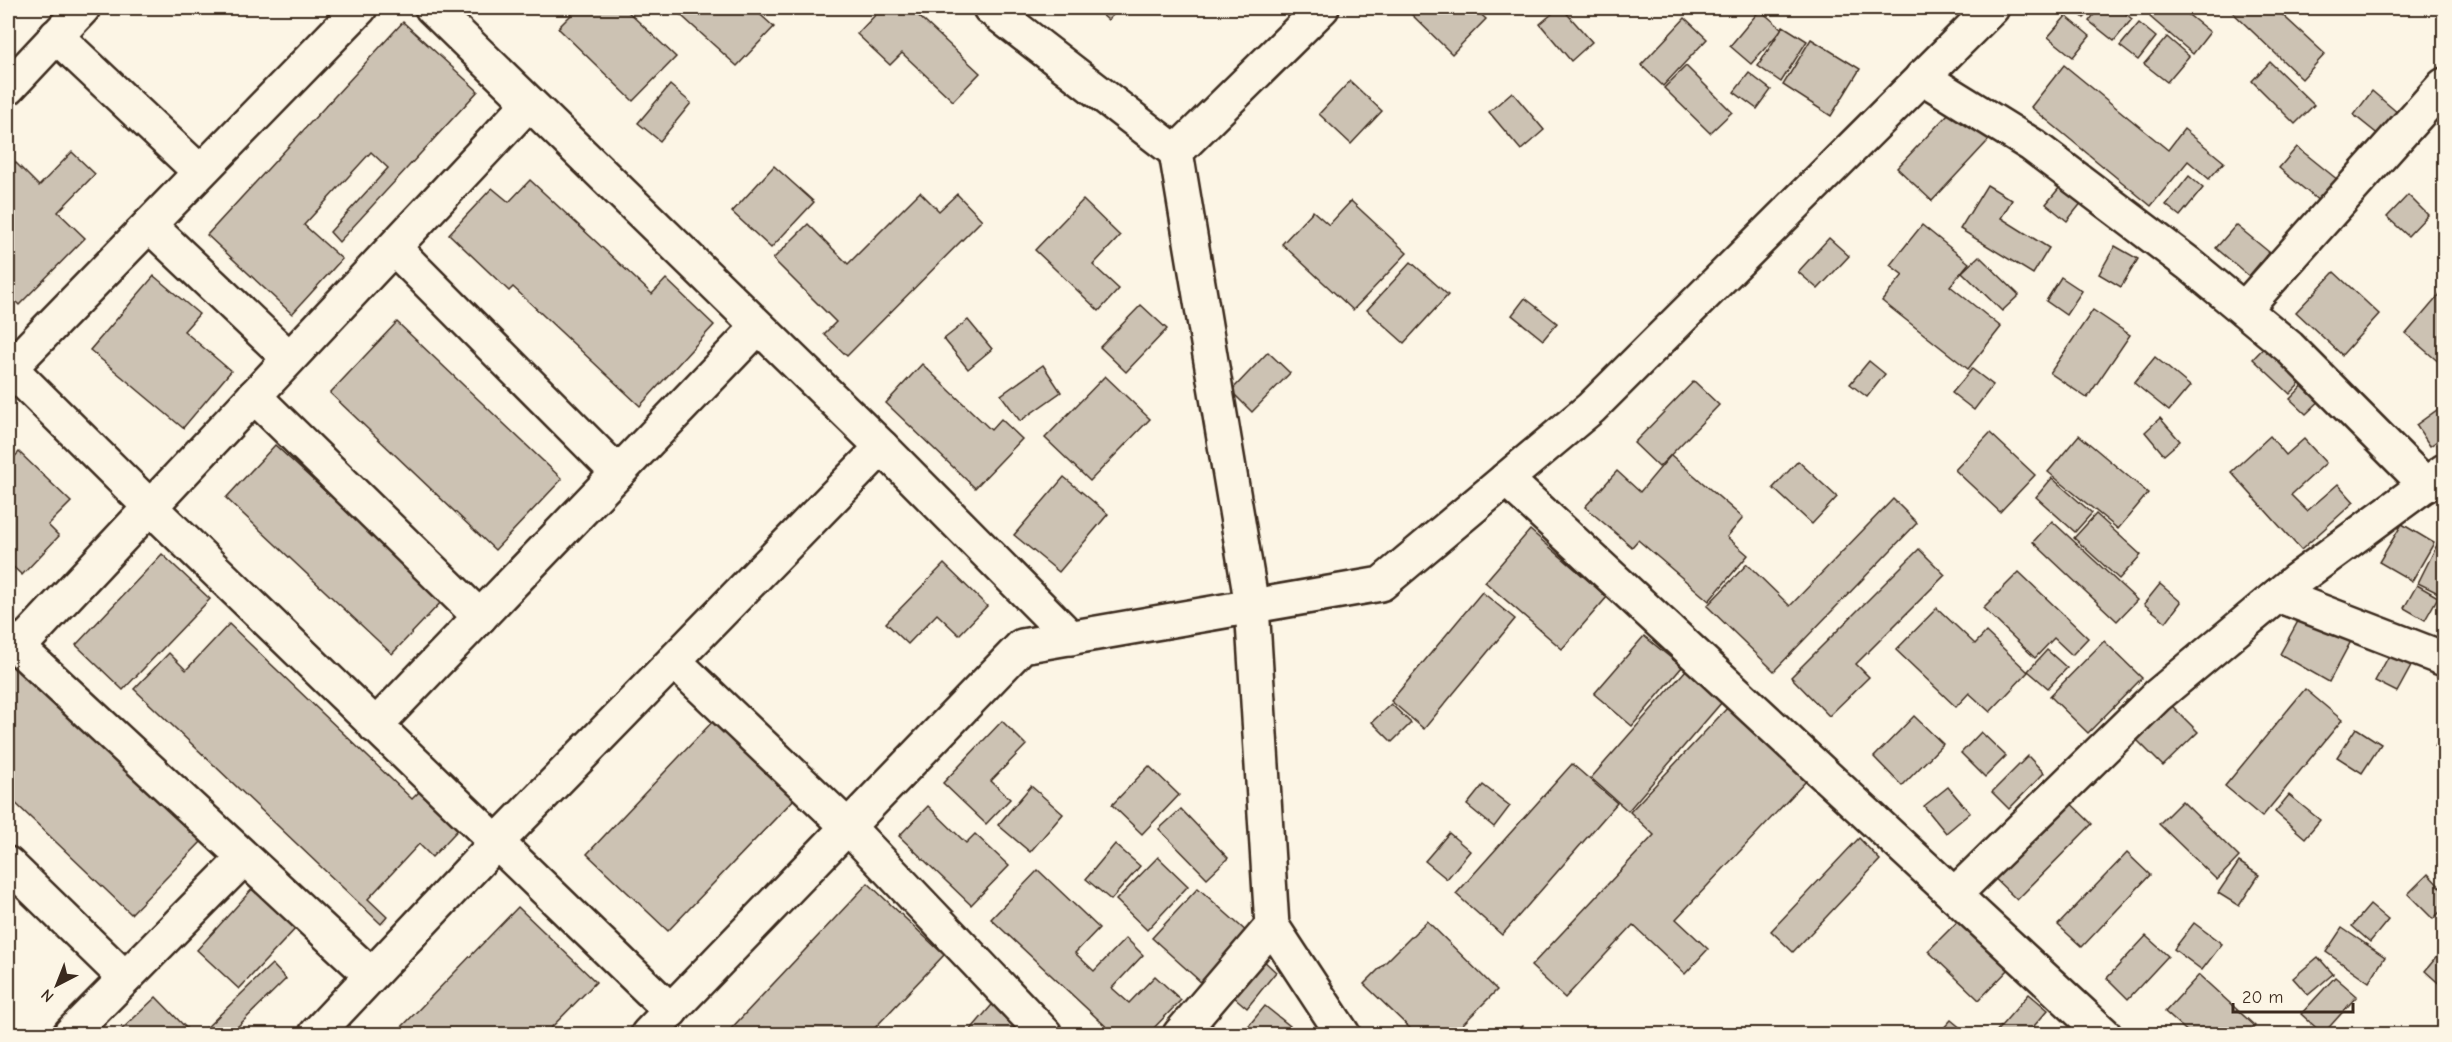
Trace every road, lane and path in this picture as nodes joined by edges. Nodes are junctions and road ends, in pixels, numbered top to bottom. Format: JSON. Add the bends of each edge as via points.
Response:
{"nodes":[{"id":1,"x":83,"y":8,"type":"edge"},
{"id":2,"x":360,"y":8,"type":"edge"},
{"id":3,"x":432,"y":8,"type":"edge"},
{"id":4,"x":990,"y":8,"type":"edge"},
{"id":5,"x":1322,"y":8,"type":"edge"},
{"id":6,"x":1992,"y":8,"type":"edge"},
{"id":7,"x":56,"y":36,"type":"junction"},
{"id":8,"x":1922,"y":77,"type":"junction"},
{"id":9,"x":2445,"y":85,"type":"edge"},
{"id":10,"x":8,"y":88,"type":"edge"},
{"id":11,"x":530,"y":103,"type":"junction"},
{"id":12,"x":1176,"y":152,"type":"junction"},
{"id":13,"x":200,"y":172,"type":"junction"},
{"id":14,"x":149,"y":225,"type":"junction"},
{"id":15,"x":394,"y":248,"type":"junction"},
{"id":16,"x":2244,"y":309,"type":"junction"},
{"id":17,"x":758,"y":327,"type":"junction"},
{"id":18,"x":290,"y":358,"type":"junction"},
{"id":19,"x":8,"y":368,"type":"edge"},
{"id":20,"x":254,"y":396,"type":"junction"},
{"id":21,"x":882,"y":447,"type":"junction"},
{"id":22,"x":618,"y":472,"type":"junction"},
{"id":23,"x":2435,"y":478,"type":"edge"},
{"id":24,"x":1506,"y":479,"type":"junction"},
{"id":25,"x":150,"y":507,"type":"junction"},
{"id":26,"x":2278,"y":595,"type":"junction"},
{"id":27,"x":1252,"y":606,"type":"junction"},
{"id":28,"x":480,"y":617,"type":"junction"},
{"id":29,"x":1071,"y":638,"type":"junction"},
{"id":30,"x":13,"y":643,"type":"edge"},
{"id":31,"x":2445,"y":658,"type":"edge"},
{"id":32,"x":674,"y":662,"type":"junction"},
{"id":33,"x":375,"y":726,"type":"junction"},
{"id":34,"x":847,"y":826,"type":"junction"},
{"id":35,"x":496,"y":843,"type":"junction"},
{"id":36,"x":244,"y":858,"type":"junction"},
{"id":37,"x":8,"y":864,"type":"edge"},
{"id":38,"x":1954,"y":895,"type":"junction"},
{"id":39,"x":1272,"y":926,"type":"junction"},
{"id":40,"x":371,"y":975,"type":"junction"},
{"id":41,"x":126,"y":978,"type":"junction"},
{"id":42,"x":671,"y":1011,"type":"junction"},
{"id":43,"x":70,"y":1035,"type":"edge"},
{"id":44,"x":316,"y":1035,"type":"edge"},
{"id":45,"x":648,"y":1035,"type":"edge"},
{"id":46,"x":1045,"y":1035,"type":"edge"},
{"id":47,"x":1180,"y":1035,"type":"edge"},
{"id":48,"x":1343,"y":1035,"type":"edge"},
{"id":49,"x":2104,"y":1035,"type":"edge"}],
"edges":[{"from":1,"to":7,"type":"street"},
{"from":2,"to":13,"type":"street"},
{"from":3,"to":11,"type":"street"},
{"from":4,"to":12,"type":"street"},
{"from":5,"to":12,"type":"street"},
{"from":6,"to":8,"type":"street"},
{"from":7,"to":10,"type":"street"},
{"from":7,"to":13,"type":"street"},
{"from":8,"to":16,"type":"street","via":[[2032,145]]},
{"from":8,"to":24,"type":"street","via":[[1591,408]]},
{"from":9,"to":16,"type":"street"},
{"from":11,"to":15,"type":"street"},
{"from":11,"to":17,"type":"street"},
{"from":12,"to":27,"type":"street"},
{"from":13,"to":14,"type":"street"},
{"from":14,"to":18,"type":"street"},
{"from":14,"to":19,"type":"street"},
{"from":15,"to":18,"type":"street"},
{"from":15,"to":22,"type":"street"},
{"from":16,"to":23,"type":"street"},
{"from":17,"to":21,"type":"street"},
{"from":17,"to":22,"type":"street"},
{"from":18,"to":20,"type":"street"},
{"from":19,"to":25,"type":"street"},
{"from":20,"to":25,"type":"street"},
{"from":20,"to":28,"type":"street"},
{"from":21,"to":29,"type":"street"},
{"from":21,"to":32,"type":"street"},
{"from":22,"to":28,"type":"street"},
{"from":23,"to":26,"type":"street"},
{"from":24,"to":27,"type":"street","via":[[1381,584]]},
{"from":24,"to":38,"type":"street"},
{"from":25,"to":30,"type":"street"},
{"from":25,"to":33,"type":"street"},
{"from":26,"to":31,"type":"street"},
{"from":26,"to":38,"type":"street","via":[[2157,696]]},
{"from":27,"to":29,"type":"street"},
{"from":27,"to":39,"type":"street"},
{"from":28,"to":33,"type":"street"},
{"from":29,"to":34,"type":"street","via":[[1022,646]]},
{"from":30,"to":36,"type":"street"},
{"from":32,"to":34,"type":"street"},
{"from":32,"to":35,"type":"street"},
{"from":33,"to":35,"type":"street"},
{"from":34,"to":42,"type":"street"},
{"from":34,"to":46,"type":"street"},
{"from":35,"to":40,"type":"street"},
{"from":35,"to":42,"type":"street"},
{"from":36,"to":40,"type":"street"},
{"from":36,"to":41,"type":"street"},
{"from":37,"to":41,"type":"street"},
{"from":38,"to":49,"type":"street"},
{"from":39,"to":47,"type":"street"},
{"from":39,"to":48,"type":"street"},
{"from":40,"to":44,"type":"street"},
{"from":41,"to":43,"type":"street"},
{"from":42,"to":45,"type":"street"}]}
